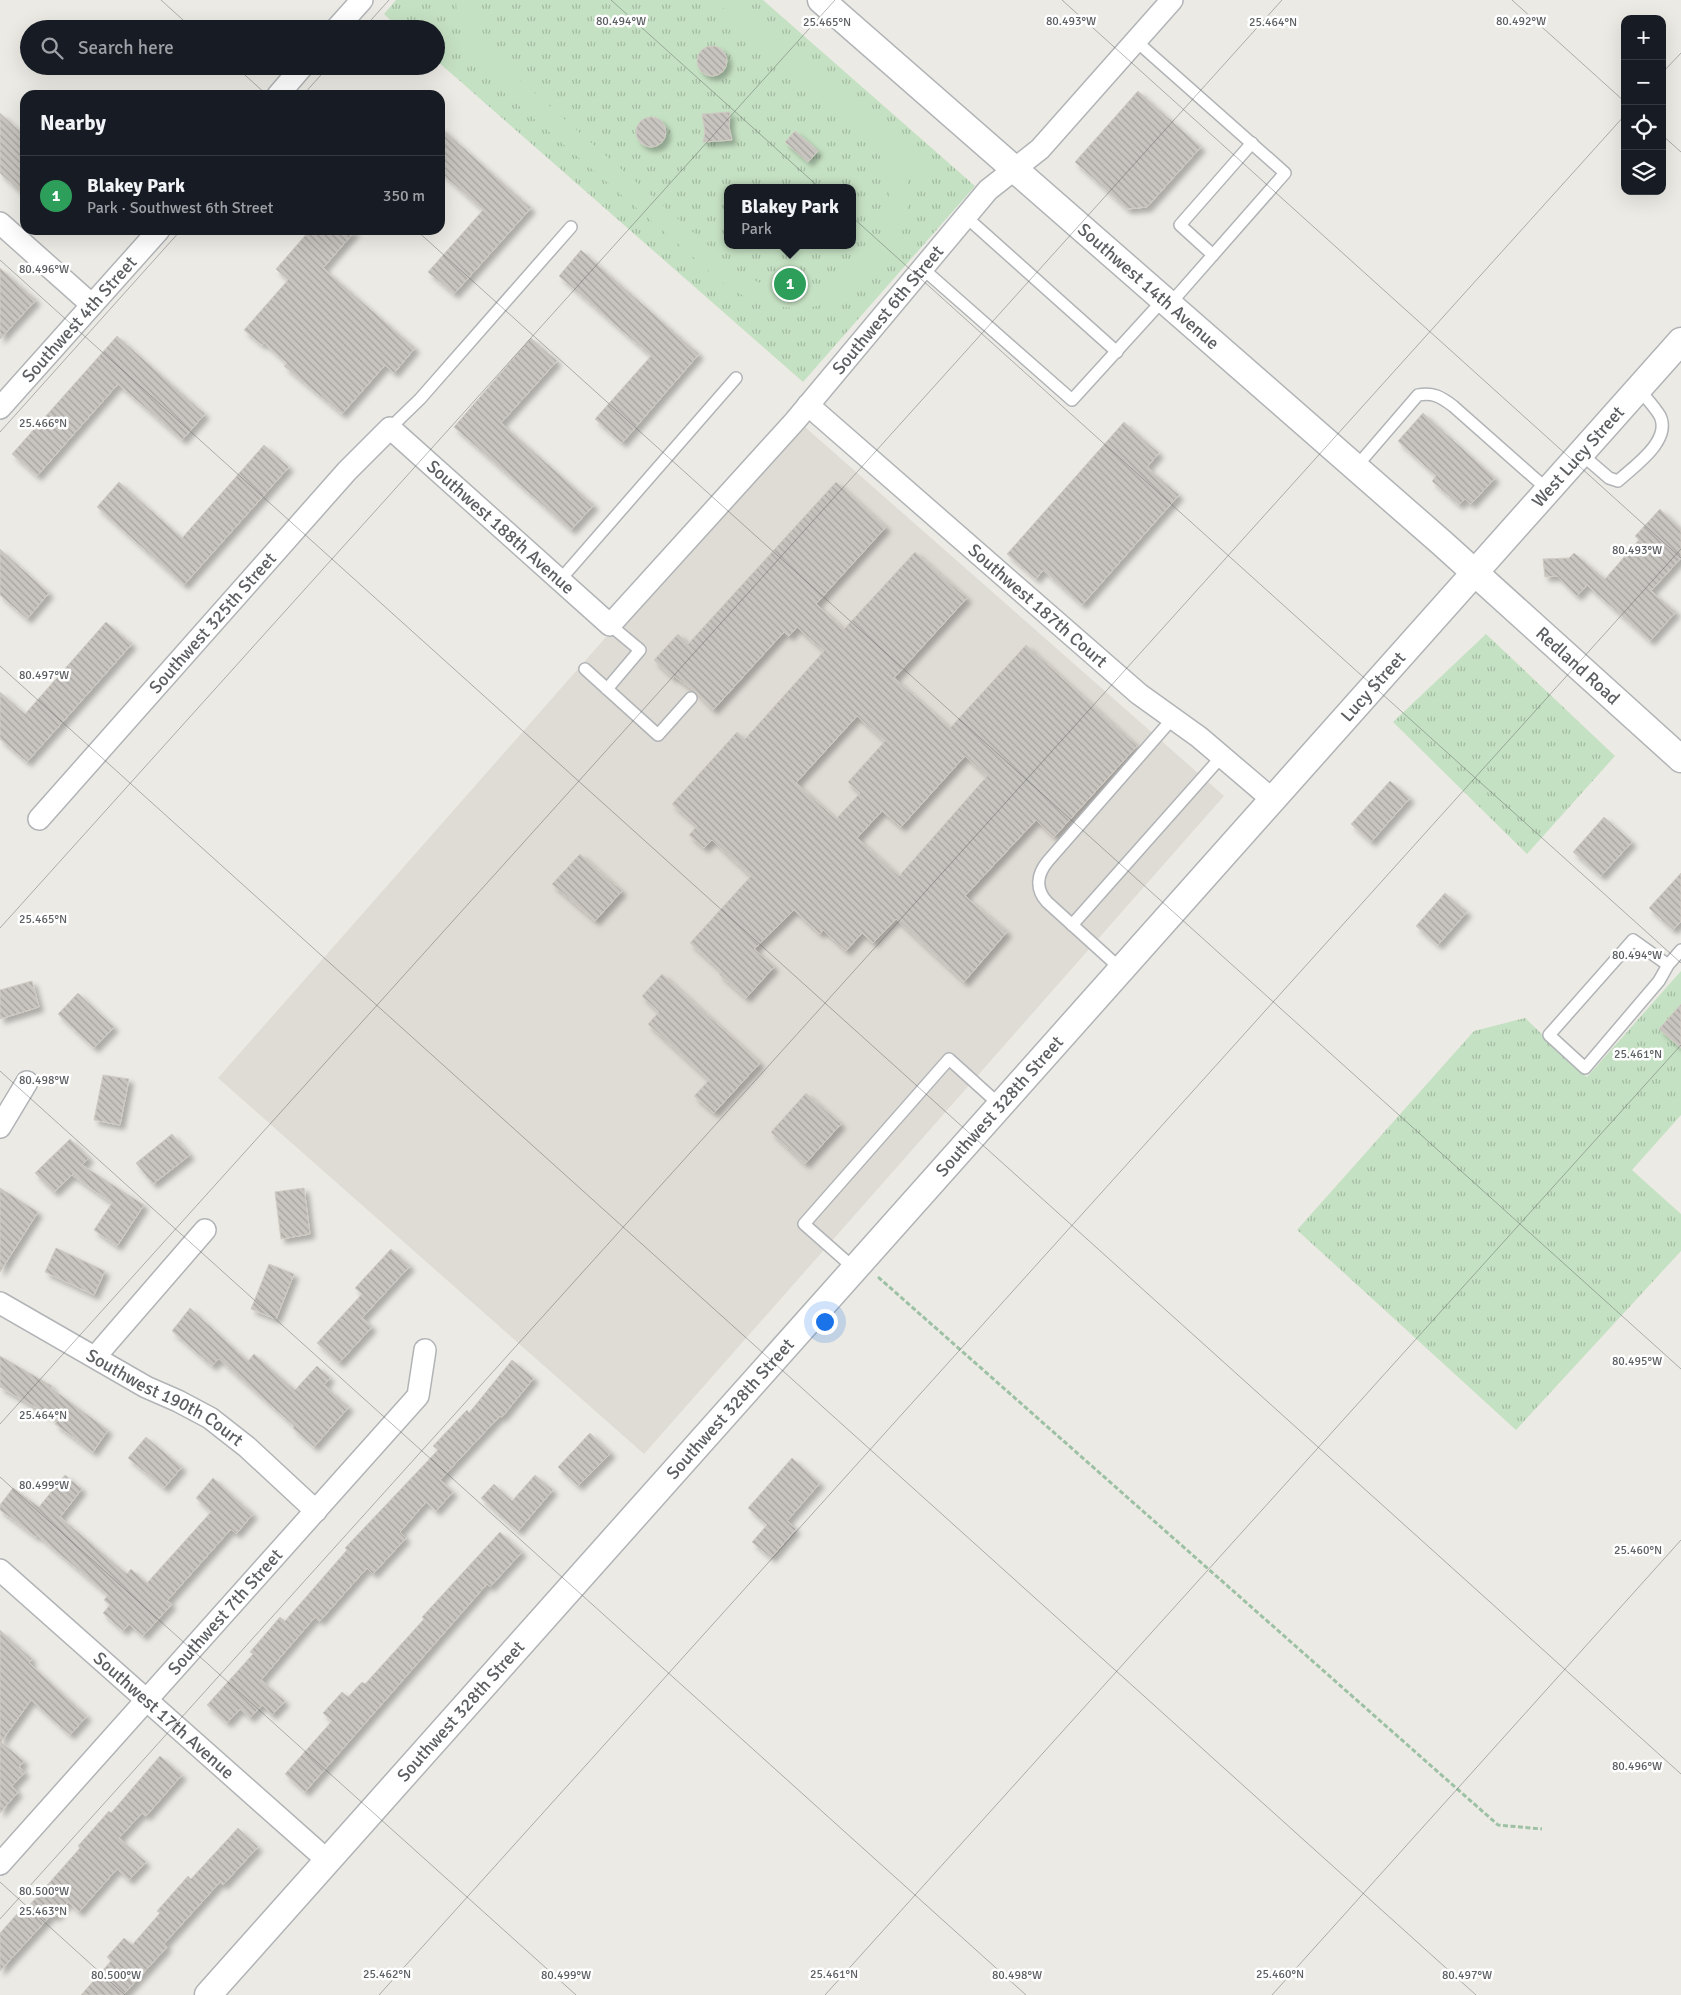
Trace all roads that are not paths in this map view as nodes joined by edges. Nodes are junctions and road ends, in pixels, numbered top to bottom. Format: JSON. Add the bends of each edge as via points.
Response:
{"nodes":[{"id":1,"x":362,"y":0,"type":"edge"},
{"id":2,"x":821,"y":0,"type":"edge"},
{"id":3,"x":1172,"y":0,"type":"edge"},
{"id":4,"x":344,"y":20,"type":"edge"},
{"id":5,"x":1136,"y":41,"type":"junction"},
{"id":6,"x":295,"y":75,"type":"edge"},
{"id":7,"x":282,"y":90,"type":"edge"},
{"id":8,"x":1252,"y":143,"type":"junction"},
{"id":9,"x":1014,"y":169,"type":"junction"},
{"id":10,"x":965,"y":216,"type":"junction"},
{"id":11,"x":0,"y":223,"type":"edge"},
{"id":12,"x":571,"y":227,"type":"dead end"},
{"id":13,"x":155,"y":235,"type":"edge"},
{"id":14,"x":1213,"y":255,"type":"junction"},
{"id":15,"x":922,"y":268,"type":"junction"},
{"id":16,"x":1166,"y":303,"type":"junction"},
{"id":17,"x":92,"y":305,"type":"junction"},
{"id":18,"x":1681,"y":340,"type":"edge"},
{"id":19,"x":1117,"y":352,"type":"junction"},
{"id":20,"x":736,"y":378,"type":"dead end"},
{"id":21,"x":1638,"y":388,"type":"junction"},
{"id":22,"x":808,"y":405,"type":"junction"},
{"id":23,"x":0,"y":408,"type":"edge"},
{"id":24,"x":390,"y":428,"type":"junction"},
{"id":25,"x":1580,"y":453,"type":"junction"},
{"id":26,"x":1356,"y":467,"type":"junction"},
{"id":27,"x":1548,"y":490,"type":"junction"},
{"id":28,"x":1475,"y":573,"type":"junction"},
{"id":29,"x":560,"y":580,"type":"junction"},
{"id":30,"x":610,"y":625,"type":"junction"},
{"id":31,"x":584,"y":669,"type":"dead end"},
{"id":32,"x":607,"y":689,"type":"junction"},
{"id":33,"x":691,"y":698,"type":"dead end"},
{"id":34,"x":1173,"y":718,"type":"junction"},
{"id":35,"x":1222,"y":756,"type":"junction"},
{"id":36,"x":1681,"y":759,"type":"edge"},
{"id":37,"x":1273,"y":800,"type":"junction"},
{"id":38,"x":39,"y":819,"type":"dead end"},
{"id":39,"x":1072,"y":925,"type":"junction"},
{"id":40,"x":1681,"y":950,"type":"edge"},
{"id":41,"x":1668,"y":965,"type":"junction"},
{"id":42,"x":1122,"y":970,"type":"junction"},
{"id":43,"x":27,"y":1082,"type":"dead end"},
{"id":44,"x":1002,"y":1106,"type":"junction"},
{"id":45,"x":0,"y":1127,"type":"edge"},
{"id":46,"x":205,"y":1230,"type":"dead end"},
{"id":47,"x":858,"y":1265,"type":"junction"},
{"id":48,"x":0,"y":1303,"type":"edge"},
{"id":49,"x":426,"y":1350,"type":"dead end"},
{"id":50,"x":95,"y":1357,"type":"junction"},
{"id":51,"x":316,"y":1511,"type":"junction"},
{"id":52,"x":0,"y":1570,"type":"edge"},
{"id":53,"x":146,"y":1698,"type":"junction"},
{"id":54,"x":328,"y":1861,"type":"junction"},
{"id":55,"x":0,"y":1864,"type":"edge"},
{"id":56,"x":208,"y":1995,"type":"edge"}],
"edges":[{"from":1,"to":4,"type":"street"},
{"from":2,"to":9,"type":"street","name":"Southwest 14th Avenue"},
{"from":3,"to":5,"type":"street","name":"Southwest 6th Street"},
{"from":5,"to":8,"type":"lane"},
{"from":5,"to":9,"type":"street","name":"Southwest 6th Street","via":[[1040,149]]},
{"from":6,"to":7,"type":"street"},
{"from":8,"to":14,"type":"lane","via":[[1180,225]]},
{"from":8,"to":14,"type":"lane","via":[[1285,173]]},
{"from":9,"to":10,"type":"street","name":"Southwest 6th Street","via":[[988,190]]},
{"from":9,"to":16,"type":"street","name":"Southwest 14th Avenue"},
{"from":10,"to":15,"type":"street","name":"Southwest 6th Street"},
{"from":10,"to":19,"type":"lane"},
{"from":11,"to":17,"type":"street"},
{"from":12,"to":24,"type":"lane","via":[[420,399]]},
{"from":13,"to":17,"type":"street","name":"Southwest 4th Street"},
{"from":14,"to":16,"type":"lane"},
{"from":15,"to":19,"type":"lane","via":[[1072,400]]},
{"from":15,"to":22,"type":"street","name":"Southwest 6th Street"},
{"from":16,"to":19,"type":"lane"},
{"from":16,"to":26,"type":"street","name":"Southwest 14th Avenue"},
{"from":17,"to":23,"type":"street","name":"Southwest 4th Street"},
{"from":18,"to":21,"type":"street","name":"West Lucy Street"},
{"from":20,"to":29,"type":"lane"},
{"from":21,"to":25,"type":"street","name":"West Lucy Street"},
{"from":21,"to":25,"type":"lane","via":[[1660,416],[1663,426],[1660,438],[1647,454],[1618,481],[1609,478]]},
{"from":22,"to":30,"type":"street","name":"Southwest 6th Street"},
{"from":22,"to":34,"type":"street","name":"Southwest 187th Court","via":[[1139,694]]},
{"from":24,"to":29,"type":"street","name":"Southwest 188th Avenue"},
{"from":24,"to":38,"type":"street","name":"Southwest 325th Street","via":[[347,471]]},
{"from":25,"to":27,"type":"street","name":"West Lucy Street"},
{"from":26,"to":27,"type":"lane","via":[[1413,400],[1427,393],[1440,396],[1453,406]]},
{"from":26,"to":28,"type":"street","name":"Southwest 14th Avenue"},
{"from":27,"to":28,"type":"street","name":"West Lucy Street"},
{"from":28,"to":36,"type":"street","name":"Redland Road"},
{"from":28,"to":37,"type":"street","name":"Lucy Street"},
{"from":29,"to":30,"type":"street","name":"Southwest 188th Avenue"},
{"from":30,"to":32,"type":"lane","via":[[640,650]]},
{"from":31,"to":32,"type":"lane"},
{"from":32,"to":33,"type":"lane","via":[[658,735]]},
{"from":34,"to":35,"type":"street","name":"Southwest 187th Court"},
{"from":34,"to":39,"type":"lane","via":[[1043,867],[1039,881],[1042,897]]},
{"from":35,"to":37,"type":"street","name":"Southwest 187th Court"},
{"from":35,"to":39,"type":"lane"},
{"from":37,"to":42,"type":"street","name":"Southwest 328th Street"},
{"from":39,"to":42,"type":"lane"},
{"from":40,"to":41,"type":"lane"},
{"from":41,"to":41,"type":"lane","via":[[1633,940],[1548,1035],[1585,1068],[1659,981]]},
{"from":42,"to":44,"type":"street","name":"Southwest 328th Street"},
{"from":43,"to":45,"type":"street"},
{"from":44,"to":47,"type":"street","name":"Southwest 328th Street"},
{"from":44,"to":47,"type":"lane","via":[[950,1059],[804,1224]]},
{"from":46,"to":50,"type":"street"},
{"from":47,"to":54,"type":"street","name":"Southwest 328th Street"},
{"from":48,"to":50,"type":"street","name":"Southwest 190th Court"},
{"from":49,"to":51,"type":"street","name":"Southwest 7th Street","via":[[418,1396]]},
{"from":50,"to":51,"type":"street","name":"Southwest 190th Court","via":[[146,1388],[178,1400],[210,1418],[253,1452]]},
{"from":51,"to":53,"type":"street","name":"Southwest 7th Street"},
{"from":52,"to":53,"type":"street","name":"Southwest 17th Avenue"},
{"from":53,"to":54,"type":"street","name":"Southwest 17th Avenue"},
{"from":53,"to":55,"type":"street","name":"Southwest 7th Street"},
{"from":54,"to":56,"type":"street","name":"Southwest 328th Street"}]}
